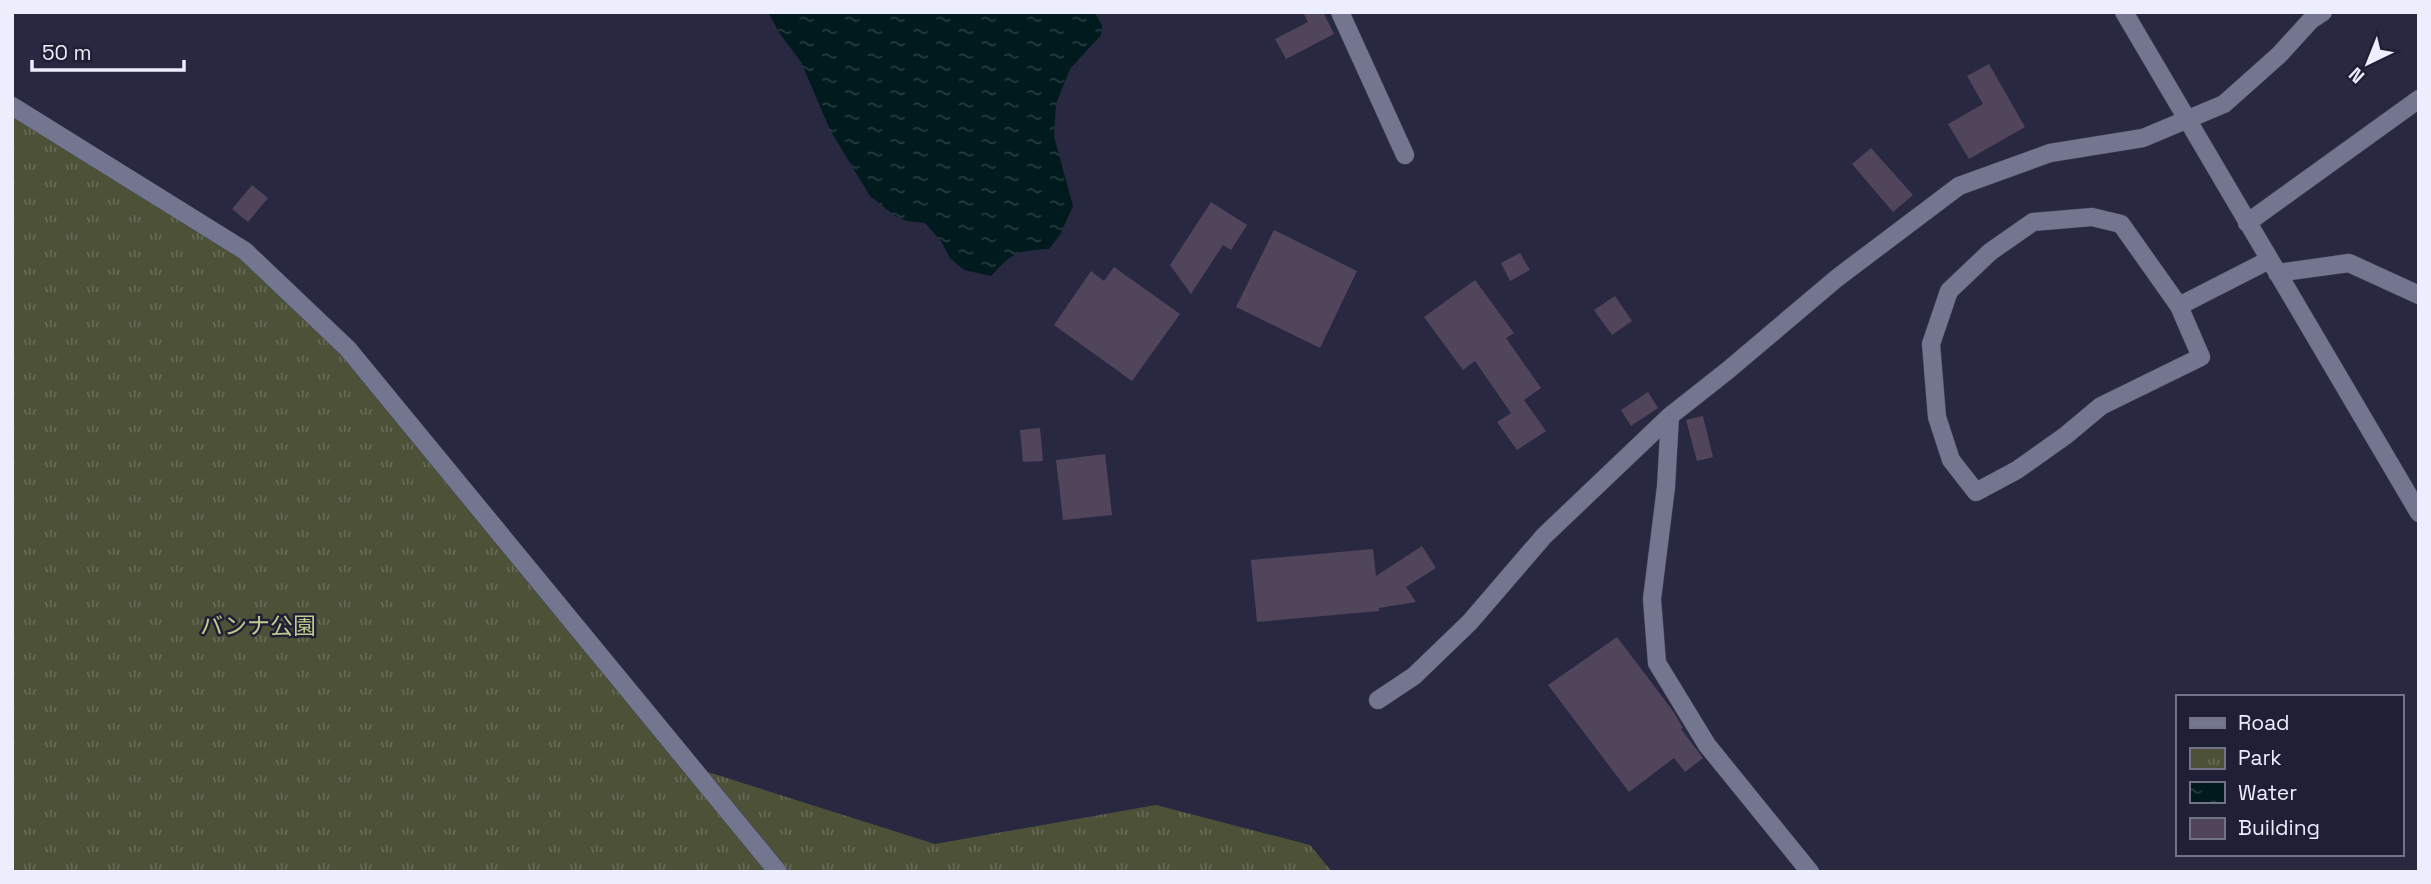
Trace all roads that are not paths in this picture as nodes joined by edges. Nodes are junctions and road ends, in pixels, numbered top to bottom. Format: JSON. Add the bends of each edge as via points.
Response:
{"nodes":[{"id":1,"x":1340,"y":12,"type":"edge"},
{"id":2,"x":2124,"y":12,"type":"edge"},
{"id":3,"x":2323,"y":12,"type":"edge"},
{"id":4,"x":2419,"y":99,"type":"edge"},
{"id":5,"x":12,"y":106,"type":"edge"},
{"id":6,"x":2189,"y":120,"type":"junction"},
{"id":7,"x":1405,"y":155,"type":"dead end"},
{"id":8,"x":2247,"y":223,"type":"junction"},
{"id":9,"x":2273,"y":266,"type":"junction"},
{"id":10,"x":2419,"y":295,"type":"edge"},
{"id":11,"x":2179,"y":306,"type":"junction"},
{"id":12,"x":1670,"y":416,"type":"junction"},
{"id":13,"x":2419,"y":513,"type":"edge"},
{"id":14,"x":1378,"y":700,"type":"dead end"},
{"id":15,"x":778,"y":872,"type":"edge"},
{"id":16,"x":1810,"y":872,"type":"edge"}],
"edges":[{"from":1,"to":7,"type":"street"},
{"from":2,"to":6,"type":"street"},
{"from":3,"to":6,"type":"street","via":[[2224,104]]},
{"from":4,"to":8,"type":"street"},
{"from":5,"to":15,"type":"street","via":[[245,251],[348,349]]},
{"from":6,"to":8,"type":"street"},
{"from":6,"to":12,"type":"street","via":[[2143,138],[2050,153],[1959,186],[1837,278]]},
{"from":8,"to":9,"type":"street"},
{"from":9,"to":10,"type":"street","via":[[2349,263]]},
{"from":9,"to":11,"type":"street"},
{"from":9,"to":13,"type":"street"},
{"from":11,"to":11,"type":"street","via":[[2121,224],[2092,217],[2033,222],[1990,252],[1949,291],[1931,344],[1937,417],[1951,460],[1976,492],[2017,470],[2101,406],[2201,356]]},
{"from":12,"to":14,"type":"street","via":[[1544,536],[1470,622],[1413,676]]},
{"from":12,"to":16,"type":"street","via":[[1652,599],[1657,663],[1707,745]]}]}
